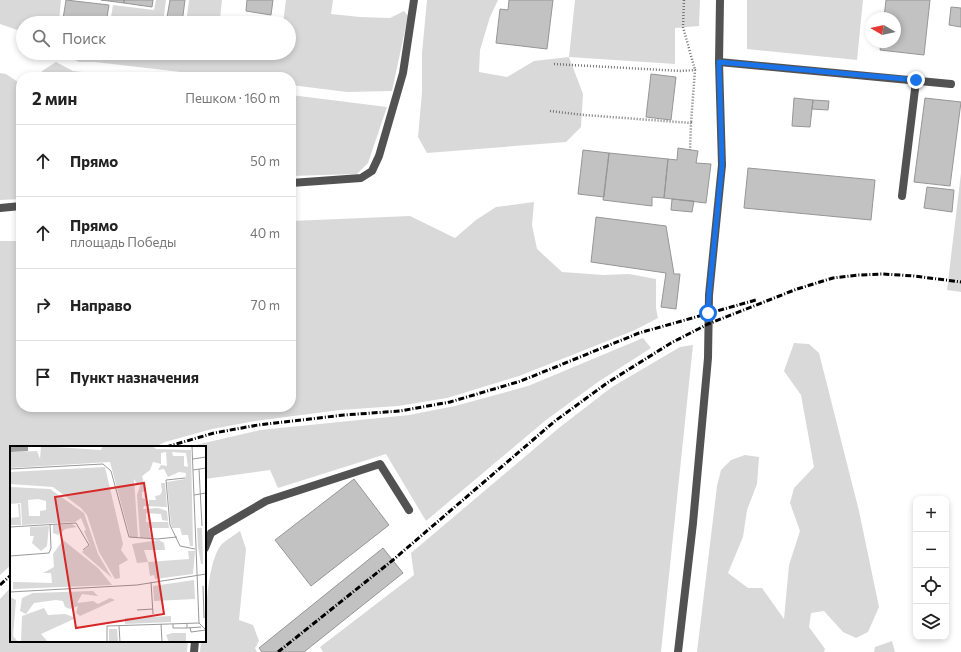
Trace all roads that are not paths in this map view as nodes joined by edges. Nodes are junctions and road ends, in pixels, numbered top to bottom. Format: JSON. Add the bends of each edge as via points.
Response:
{"nodes":[{"id":1,"x":414,"y":0,"type":"edge"},
{"id":2,"x":720,"y":0,"type":"edge"},
{"id":3,"x":719,"y":62,"type":"junction"},
{"id":4,"x":916,"y":80,"type":"junction"},
{"id":5,"x":951,"y":84,"type":"dead end"},
{"id":6,"x":296,"y":183,"type":"edge"},
{"id":7,"x":902,"y":196,"type":"dead end"},
{"id":8,"x":16,"y":206,"type":"edge"},
{"id":9,"x":0,"y":208,"type":"edge"},
{"id":10,"x":409,"y":510,"type":"dead end"},
{"id":11,"x":206,"y":546,"type":"edge"},
{"id":12,"x":195,"y":642,"type":"edge"},
{"id":13,"x":194,"y":652,"type":"edge"},
{"id":14,"x":678,"y":652,"type":"edge"}],
"edges":[{"from":1,"to":6,"type":"street","via":[[403,73],[379,156],[372,171],[361,178]]},
{"from":2,"to":3,"type":"street"},
{"from":3,"to":4,"type":"street"},
{"from":3,"to":14,"type":"street","via":[[722,165],[709,295],[708,358]]},
{"from":4,"to":5,"type":"street"},
{"from":4,"to":7,"type":"street"},
{"from":8,"to":9,"type":"street"},
{"from":10,"to":11,"type":"street","via":[[380,464],[266,501],[211,533]]},
{"from":12,"to":13,"type":"street"}]}
